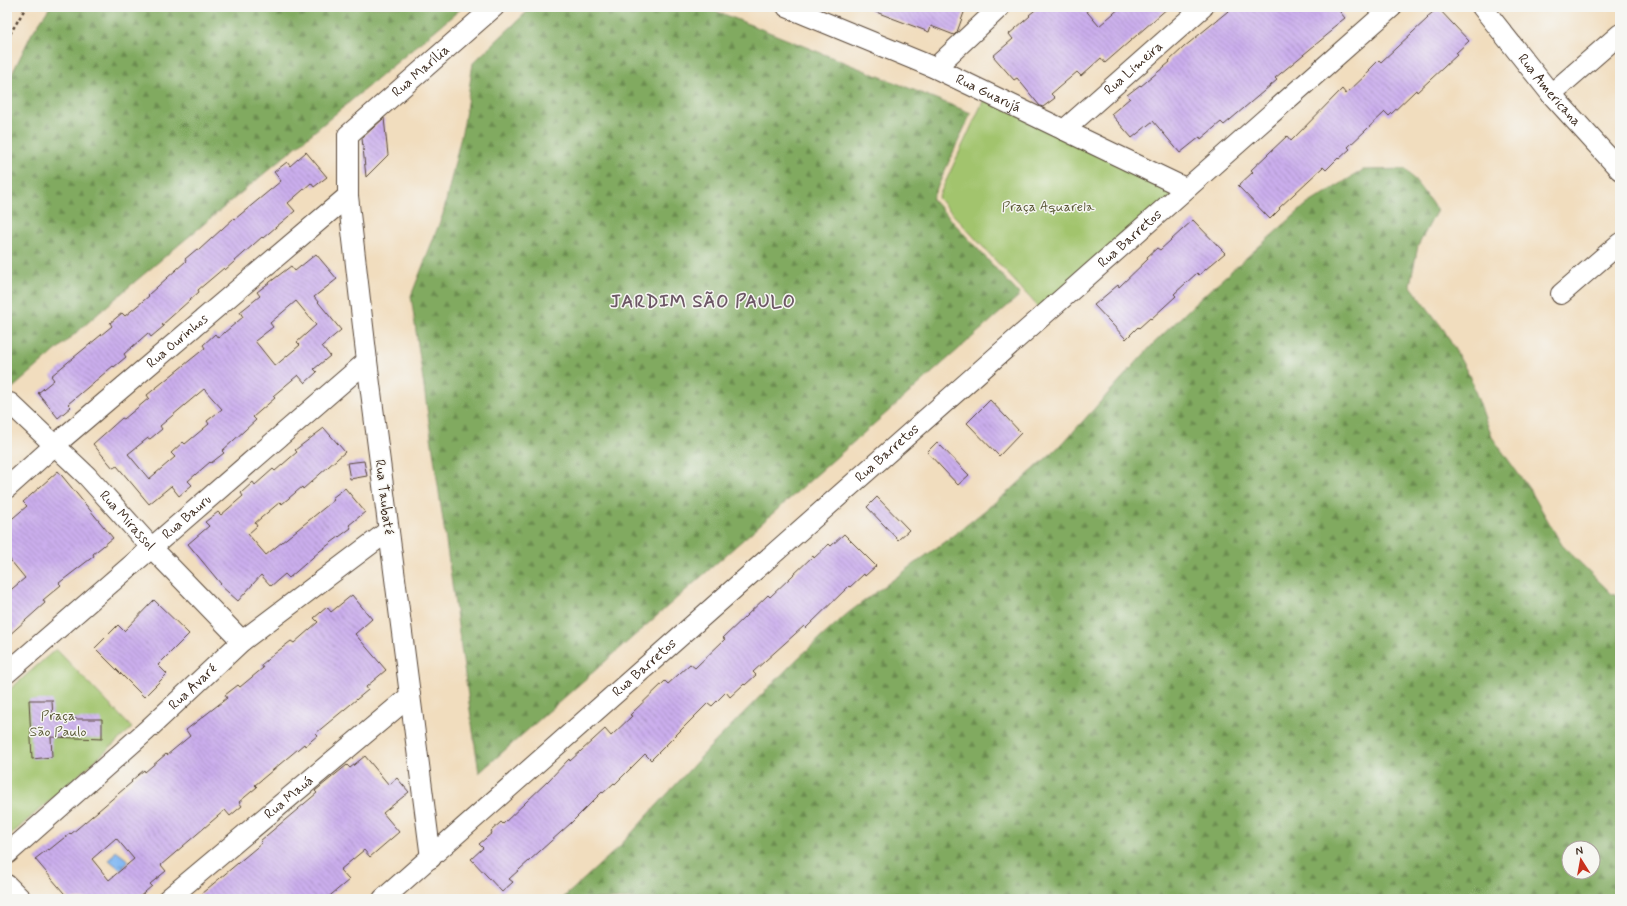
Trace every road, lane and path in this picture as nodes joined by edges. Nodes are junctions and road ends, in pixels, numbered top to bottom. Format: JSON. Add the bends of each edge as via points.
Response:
{"nodes":[{"id":1,"x":26,"y":7,"type":"edge"},
{"id":2,"x":494,"y":7,"type":"edge"},
{"id":3,"x":787,"y":7,"type":"edge"},
{"id":4,"x":1000,"y":7,"type":"edge"},
{"id":5,"x":1203,"y":7,"type":"edge"},
{"id":6,"x":1392,"y":7,"type":"edge"},
{"id":7,"x":1482,"y":7,"type":"edge"},
{"id":8,"x":1620,"y":34,"type":"edge"},
{"id":9,"x":7,"y":39,"type":"edge"},
{"id":10,"x":935,"y":68,"type":"junction"},
{"id":11,"x":1551,"y":94,"type":"junction"},
{"id":12,"x":1064,"y":130,"type":"junction"},
{"id":13,"x":348,"y":135,"type":"joint"},
{"id":14,"x":1620,"y":170,"type":"edge"},
{"id":15,"x":1185,"y":188,"type":"junction"},
{"id":16,"x":348,"y":196,"type":"junction"},
{"id":17,"x":1620,"y":243,"type":"edge"},
{"id":18,"x":1561,"y":294,"type":"dead end"},
{"id":19,"x":367,"y":361,"type":"junction"},
{"id":20,"x":10,"y":403,"type":"dead end"},
{"id":21,"x":55,"y":445,"type":"junction"},
{"id":22,"x":7,"y":488,"type":"edge"},
{"id":23,"x":388,"y":531,"type":"junction"},
{"id":24,"x":151,"y":547,"type":"junction"},
{"id":25,"x":242,"y":641,"type":"junction"},
{"id":26,"x":7,"y":673,"type":"edge"},
{"id":27,"x":410,"y":696,"type":"junction"},
{"id":28,"x":7,"y":854,"type":"edge"},
{"id":29,"x":431,"y":858,"type":"junction"},
{"id":30,"x":7,"y":885,"type":"edge"},
{"id":31,"x":22,"y":899,"type":"edge"},
{"id":32,"x":168,"y":899,"type":"edge"},
{"id":33,"x":383,"y":899,"type":"edge"}],
"edges":[{"from":1,"to":9,"type":"path"},
{"from":2,"to":13,"type":"street","name":"Rua Marília"},
{"from":3,"to":10,"type":"street","name":"Rua Guarujá"},
{"from":4,"to":10,"type":"street"},
{"from":5,"to":12,"type":"street","name":"Rua Limeira"},
{"from":6,"to":15,"type":"street","name":"Rua Barretos"},
{"from":7,"to":11,"type":"street","name":"Rua Americana"},
{"from":8,"to":11,"type":"street"},
{"from":10,"to":12,"type":"street","name":"Rua Guarujá"},
{"from":11,"to":14,"type":"street","name":"Rua Americana"},
{"from":12,"to":15,"type":"street","name":"Rua Guarujá"},
{"from":13,"to":16,"type":"street","name":"Rua Taubaté"},
{"from":15,"to":29,"type":"street","name":"Rua Barretos"},
{"from":16,"to":19,"type":"street","name":"Rua Taubaté"},
{"from":16,"to":21,"type":"street","name":"Rua Ourinhos"},
{"from":17,"to":18,"type":"street"},
{"from":19,"to":23,"type":"street","name":"Rua Taubaté"},
{"from":19,"to":24,"type":"street","name":"Rua Bauru"},
{"from":20,"to":21,"type":"street","name":"Rua Mirassol"},
{"from":21,"to":22,"type":"street","name":"Rua Ourinhos"},
{"from":21,"to":24,"type":"street","name":"Rua Mirassol","via":[[87,476]]},
{"from":23,"to":25,"type":"street","name":"Rua Avaré"},
{"from":23,"to":27,"type":"street","name":"Rua Taubaté"},
{"from":24,"to":25,"type":"street","name":"Rua Mirassol"},
{"from":24,"to":26,"type":"street","name":"Rua Bauru"},
{"from":25,"to":28,"type":"street","name":"Rua Avaré"},
{"from":27,"to":29,"type":"street","name":"Rua Taubaté"},
{"from":27,"to":32,"type":"street","name":"Rua Mauá"},
{"from":29,"to":33,"type":"street","name":"Rua Barretos"},
{"from":30,"to":31,"type":"street"}]}
